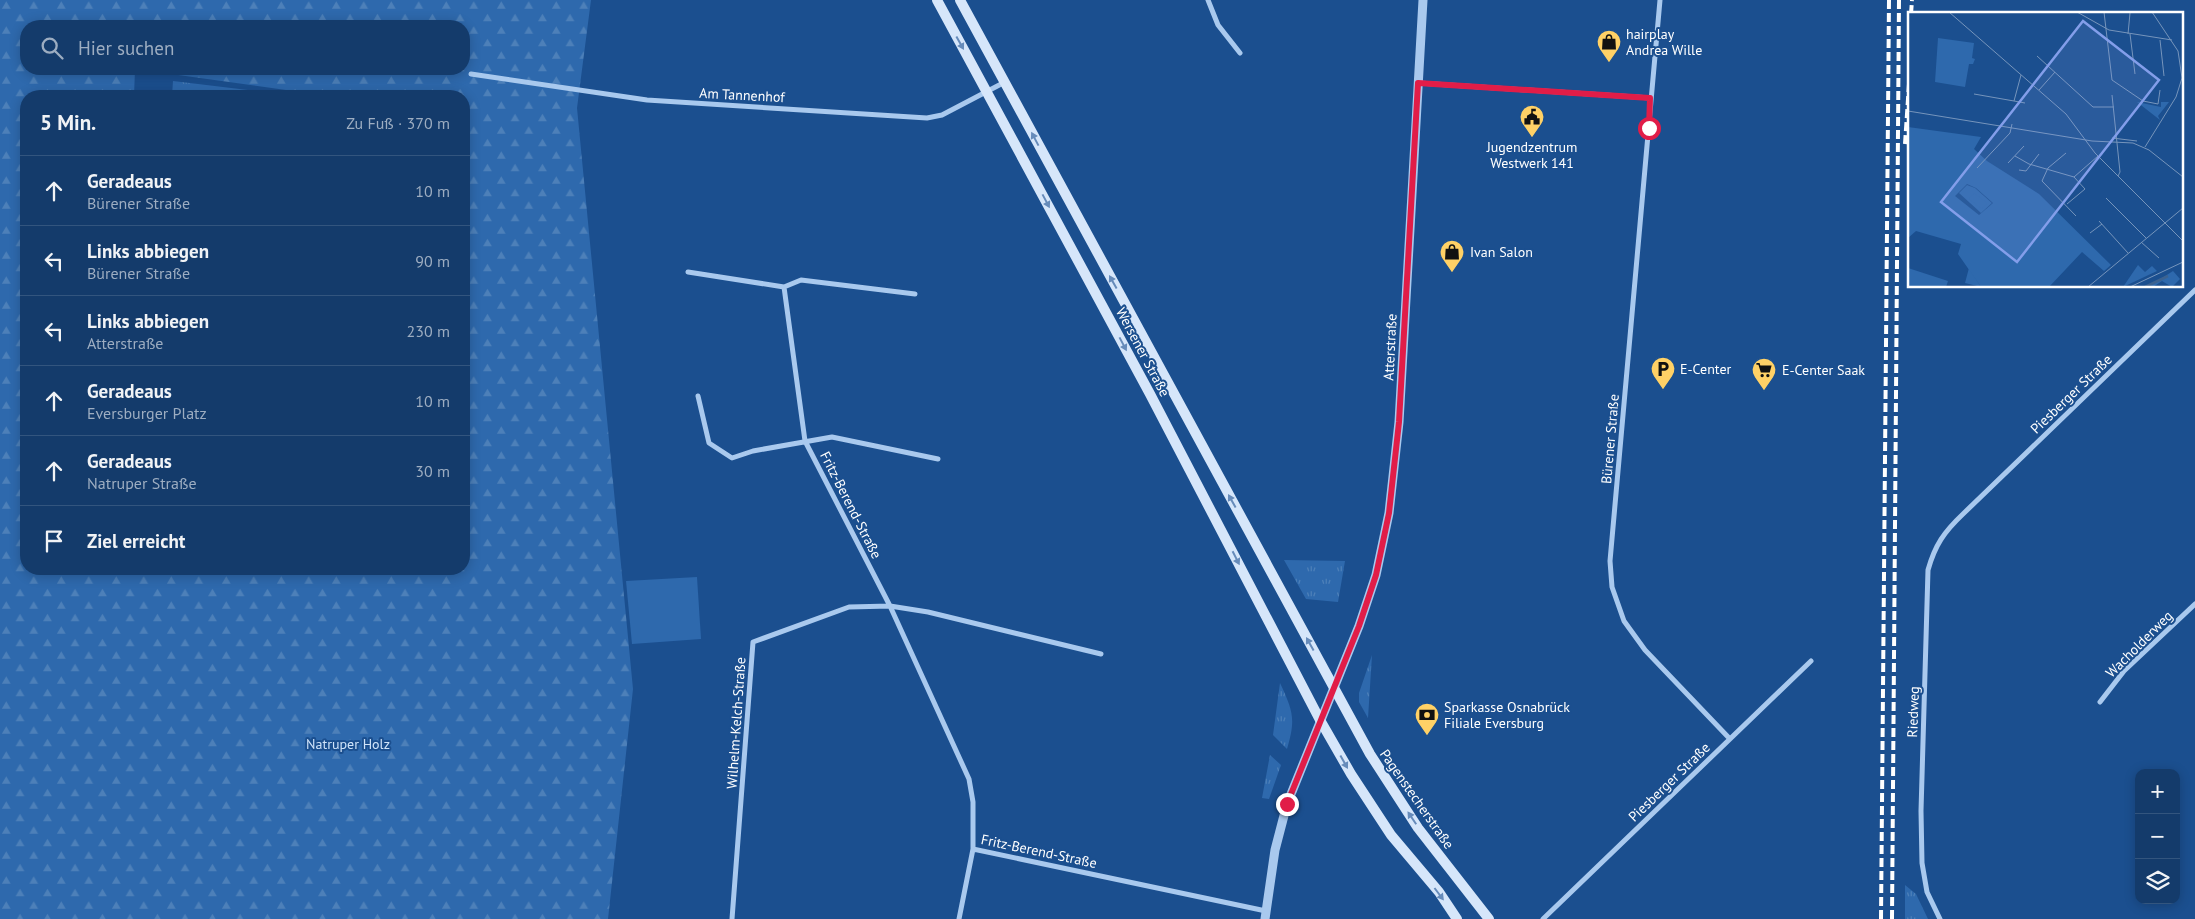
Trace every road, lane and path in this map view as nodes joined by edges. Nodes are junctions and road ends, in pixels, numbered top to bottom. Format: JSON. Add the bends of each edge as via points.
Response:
{"nodes":[{"id":1,"x":937,"y":0,"type":"edge"},
{"id":2,"x":960,"y":0,"type":"edge"},
{"id":3,"x":1208,"y":0,"type":"edge"},
{"id":4,"x":1423,"y":0,"type":"edge"},
{"id":5,"x":1660,"y":0,"type":"edge"},
{"id":6,"x":1240,"y":53,"type":"dead end"},
{"id":7,"x":471,"y":74,"type":"dead end"},
{"id":8,"x":1005,"y":82,"type":"junction"},
{"id":9,"x":1418,"y":83,"type":"junction"},
{"id":10,"x":987,"y":92,"type":"junction"},
{"id":11,"x":1650,"y":98,"type":"junction"},
{"id":12,"x":688,"y":272,"type":"dead end"},
{"id":13,"x":784,"y":287,"type":"junction"},
{"id":14,"x":2195,"y":290,"type":"edge"},
{"id":15,"x":915,"y":294,"type":"dead end"},
{"id":16,"x":698,"y":396,"type":"dead end"},
{"id":17,"x":805,"y":441,"type":"junction"},
{"id":18,"x":938,"y":459,"type":"dead end"},
{"id":19,"x":1963,"y":514,"type":"joint"},
{"id":20,"x":2195,"y":604,"type":"edge"},
{"id":21,"x":890,"y":606,"type":"junction"},
{"id":22,"x":1101,"y":654,"type":"dead end"},
{"id":23,"x":1811,"y":661,"type":"dead end"},
{"id":24,"x":1334,"y":687,"type":"junction"},
{"id":25,"x":2100,"y":702,"type":"dead end"},
{"id":26,"x":1320,"y":720,"type":"junction"},
{"id":27,"x":1730,"y":739,"type":"junction"},
{"id":28,"x":972,"y":849,"type":"junction"},
{"id":29,"x":1266,"y":915,"type":"edge"},
{"id":30,"x":732,"y":919,"type":"edge"},
{"id":31,"x":959,"y":919,"type":"edge"},
{"id":32,"x":1457,"y":919,"type":"edge"},
{"id":33,"x":1489,"y":919,"type":"edge"},
{"id":34,"x":1543,"y":919,"type":"edge"},
{"id":35,"x":1940,"y":919,"type":"edge"}],
"edges":[{"from":1,"to":10,"type":"main road","name":"Wersener Straße","one_way":true},
{"from":2,"to":8,"type":"main road","name":"Wersener Straße"},
{"from":3,"to":6,"type":"street","via":[[1218,25]]},
{"from":4,"to":9,"type":"street","name":"Atterstraße"},
{"from":5,"to":11,"type":"street","name":"Bürener Straße"},
{"from":7,"to":10,"type":"street","name":"Am Tannenhof","via":[[647,100],[927,118],[942,115]]},
{"from":8,"to":10,"type":"street","name":"Am Tannenhof"},
{"from":24,"to":8,"type":"main road","name":"Wersener Straße","one_way":true},
{"from":9,"to":11,"type":"street"},
{"from":9,"to":24,"type":"street","name":"Atterstraße","via":[[1399,422],[1389,513],[1376,575]]},
{"from":10,"to":26,"type":"main road","name":"Wersener Straße","one_way":true,"via":[[1181,451]]},
{"from":11,"to":27,"type":"street","name":"Bürener Straße","via":[[1610,561],[1612,587],[1624,620],[1645,650]]},
{"from":12,"to":13,"type":"street"},
{"from":13,"to":15,"type":"street","via":[[801,280]]},
{"from":13,"to":17,"type":"street","name":"Fritz-Berend-Straße"},
{"from":14,"to":19,"type":"street","name":"Piesberger Straße"},
{"from":16,"to":17,"type":"street","name":"Fritz-Berend-Straße","via":[[709,443],[732,458]]},
{"from":17,"to":18,"type":"street","name":"Fritz-Berend-Straße","via":[[832,437]]},
{"from":17,"to":21,"type":"street","name":"Fritz-Berend-Straße"},
{"from":19,"to":35,"type":"street","name":"Riedweg","via":[[1934,548],[1928,570],[1922,863],[1928,892]]},
{"from":20,"to":25,"type":"street","name":"Wacholderweg","via":[[2124,671]]},
{"from":21,"to":22,"type":"street","via":[[928,612]]},
{"from":21,"to":28,"type":"street","name":"Fritz-Berend-Straße","via":[[969,779],[973,802]]},
{"from":21,"to":30,"type":"street","name":"Wilhelm-Kelch-Straße","via":[[849,607],[753,642]]},
{"from":23,"to":27,"type":"street","name":"Piesberger Straße"},
{"from":24,"to":26,"type":"street","name":"Atterstraße"},
{"from":33,"to":24,"type":"main road","name":"Pagenstecherstraße","one_way":true,"via":[[1413,819],[1370,754]]},
{"from":26,"to":29,"type":"street","name":"Atterstraße","via":[[1278,834]]},
{"from":26,"to":32,"type":"main road","one_way":true,"via":[[1371,806]]},
{"from":27,"to":34,"type":"street","name":"Piesberger Straße"},
{"from":28,"to":29,"type":"street","name":"Fritz-Berend-Straße"},
{"from":28,"to":31,"type":"street"}]}
